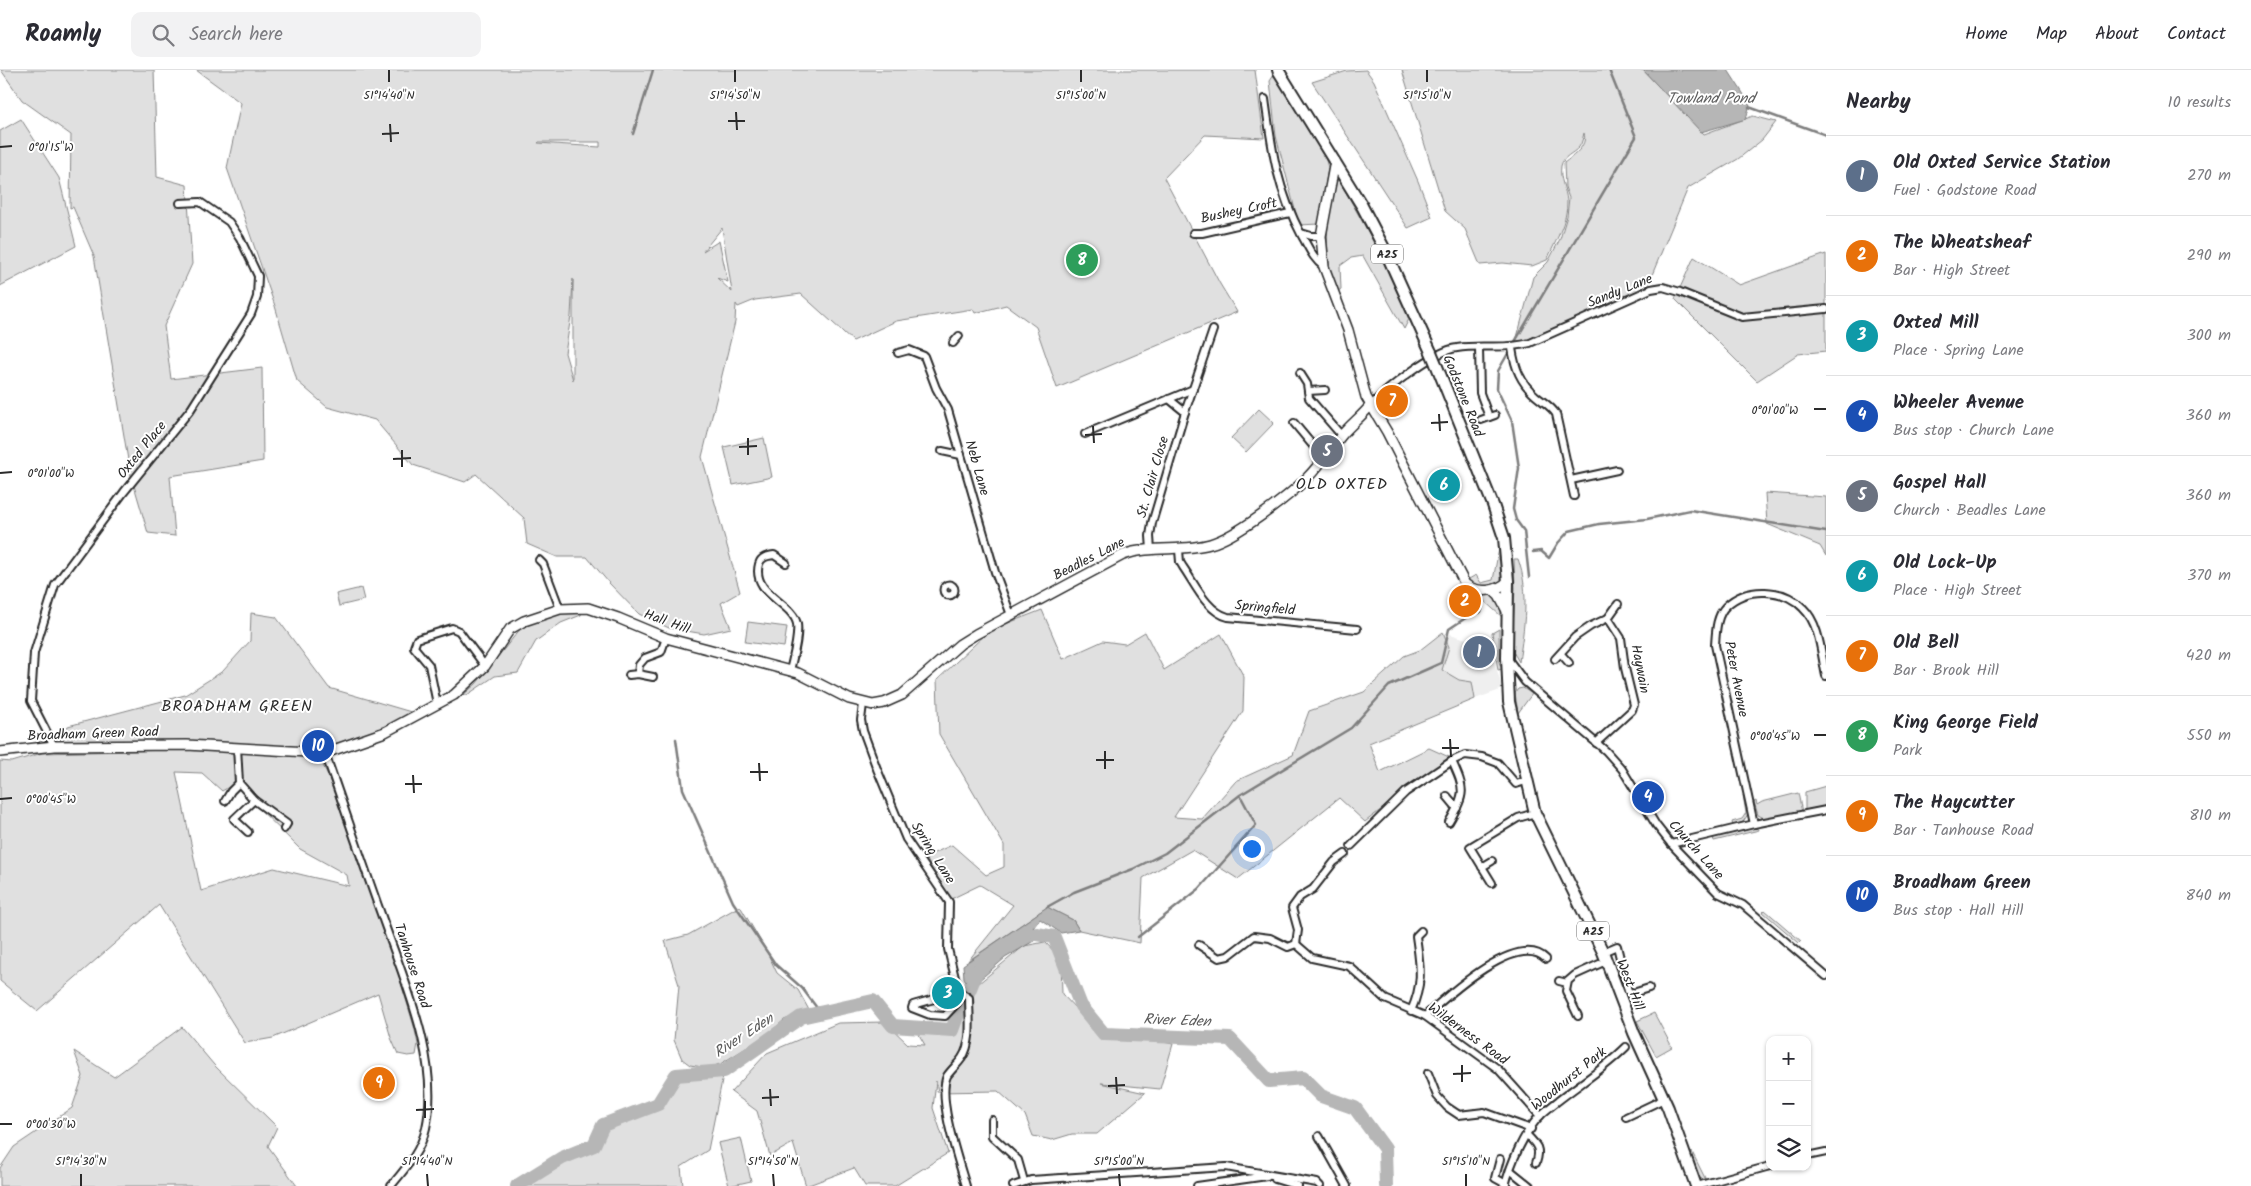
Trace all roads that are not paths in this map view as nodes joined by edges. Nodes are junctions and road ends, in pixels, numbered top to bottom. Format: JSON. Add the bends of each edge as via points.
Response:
{"nodes":[{"id":1,"x":1278,"y":70,"type":"edge"},
{"id":2,"x":1265,"y":99,"type":"dead end"},
{"id":3,"x":1335,"y":161,"type":"junction"},
{"id":4,"x":180,"y":203,"type":"dead end"},
{"id":5,"x":1290,"y":213,"type":"junction"},
{"id":6,"x":1193,"y":233,"type":"dead end"},
{"id":7,"x":1300,"y":233,"type":"junction"},
{"id":8,"x":1321,"y":236,"type":"junction"},
{"id":9,"x":1324,"y":267,"type":"junction"},
{"id":10,"x":1826,"y":309,"type":"edge"},
{"id":11,"x":1213,"y":330,"type":"dead end"},
{"id":12,"x":959,"y":336,"type":"dead end"},
{"id":13,"x":953,"y":343,"type":"dead end"},
{"id":14,"x":1479,"y":348,"type":"junction"},
{"id":15,"x":1509,"y":348,"type":"junction"},
{"id":16,"x":898,"y":353,"type":"dead end"},
{"id":17,"x":1300,"y":373,"type":"dead end"},
{"id":18,"x":1192,"y":389,"type":"junction"},
{"id":19,"x":1325,"y":390,"type":"dead end"},
{"id":20,"x":1308,"y":391,"type":"junction"},
{"id":21,"x":1169,"y":399,"type":"junction"},
{"id":22,"x":1370,"y":406,"type":"junction"},
{"id":23,"x":1185,"y":412,"type":"junction"},
{"id":24,"x":1481,"y":420,"type":"dead end"},
{"id":25,"x":1294,"y":423,"type":"dead end"},
{"id":26,"x":1085,"y":434,"type":"dead end"},
{"id":27,"x":1341,"y":435,"type":"junction"},
{"id":28,"x":942,"y":451,"type":"dead end"},
{"id":29,"x":961,"y":456,"type":"junction"},
{"id":30,"x":1324,"y":459,"type":"junction"},
{"id":31,"x":1617,"y":470,"type":"dead end"},
{"id":32,"x":1571,"y":480,"type":"junction"},
{"id":33,"x":1574,"y":496,"type":"dead end"},
{"id":34,"x":1151,"y":550,"type":"junction"},
{"id":35,"x":1179,"y":550,"type":"junction"},
{"id":36,"x":540,"y":560,"type":"dead end"},
{"id":37,"x":786,"y":563,"type":"dead end"},
{"id":38,"x":1508,"y":581,"type":"junction"},
{"id":39,"x":1474,"y":590,"type":"junction"},
{"id":40,"x":1493,"y":590,"type":"junction"},
{"id":41,"x":1618,"y":604,"type":"dead end"},
{"id":42,"x":560,"y":609,"type":"junction"},
{"id":43,"x":1478,"y":609,"type":"dead end"},
{"id":44,"x":1508,"y":614,"type":"junction"},
{"id":45,"x":1011,"y":615,"type":"junction"},
{"id":46,"x":1608,"y":618,"type":"junction"},
{"id":47,"x":1357,"y":629,"type":"dead end"},
{"id":48,"x":666,"y":638,"type":"junction"},
{"id":49,"x":1561,"y":654,"type":"junction"},
{"id":50,"x":1507,"y":658,"type":"junction"},
{"id":51,"x":1555,"y":659,"type":"dead end"},
{"id":52,"x":1569,"y":663,"type":"dead end"},
{"id":53,"x":485,"y":666,"type":"junction"},
{"id":54,"x":790,"y":671,"type":"junction"},
{"id":55,"x":638,"y":674,"type":"junction"},
{"id":56,"x":629,"y":675,"type":"dead end"},
{"id":57,"x":1826,"y":676,"type":"edge"},
{"id":58,"x":653,"y":677,"type":"dead end"},
{"id":59,"x":1524,"y":680,"type":"junction"},
{"id":60,"x":1508,"y":681,"type":"junction"},
{"id":61,"x":436,"y":704,"type":"junction"},
{"id":62,"x":863,"y":704,"type":"junction"},
{"id":63,"x":1596,"y":743,"type":"junction"},
{"id":64,"x":54,"y":746,"type":"junction"},
{"id":65,"x":237,"y":747,"type":"junction"},
{"id":66,"x":0,"y":752,"type":"edge"},
{"id":67,"x":325,"y":753,"type":"junction"},
{"id":68,"x":1452,"y":761,"type":"junction"},
{"id":69,"x":1526,"y":781,"type":"junction"},
{"id":70,"x":239,"y":783,"type":"junction"},
{"id":71,"x":1447,"y":796,"type":"dead end"},
{"id":72,"x":254,"y":800,"type":"junction"},
{"id":73,"x":225,"y":801,"type":"dead end"},
{"id":74,"x":1457,"y":808,"type":"junction"},
{"id":75,"x":1826,"y":810,"type":"edge"},
{"id":76,"x":1535,"y":813,"type":"junction"},
{"id":77,"x":1449,"y":822,"type":"dead end"},
{"id":78,"x":1754,"y":824,"type":"junction"},
{"id":79,"x":284,"y":829,"type":"dead end"},
{"id":80,"x":248,"y":832,"type":"dead end"},
{"id":81,"x":1671,"y":844,"type":"junction"},
{"id":82,"x":1351,"y":846,"type":"dead end"},
{"id":83,"x":1344,"y":854,"type":"dead end"},
{"id":84,"x":1492,"y":862,"type":"dead end"},
{"id":85,"x":1482,"y":867,"type":"junction"},
{"id":86,"x":1492,"y":883,"type":"dead end"},
{"id":87,"x":1415,"y":934,"type":"dead end"},
{"id":88,"x":1296,"y":944,"type":"junction"},
{"id":89,"x":1199,"y":945,"type":"dead end"},
{"id":90,"x":1604,"y":956,"type":"junction"},
{"id":91,"x":1546,"y":959,"type":"dead end"},
{"id":92,"x":1826,"y":976,"type":"edge"},
{"id":93,"x":1559,"y":981,"type":"dead end"},
{"id":94,"x":1567,"y":983,"type":"junction"},
{"id":95,"x":1649,"y":988,"type":"dead end"},
{"id":96,"x":960,"y":992,"type":"junction"},
{"id":97,"x":934,"y":999,"type":"dead end"},
{"id":98,"x":1411,"y":1011,"type":"junction"},
{"id":99,"x":1425,"y":1016,"type":"junction"},
{"id":100,"x":1578,"y":1016,"type":"dead end"},
{"id":101,"x":1626,"y":1047,"type":"dead end"},
{"id":102,"x":1428,"y":1072,"type":"dead end"},
{"id":103,"x":1664,"y":1099,"type":"junction"},
{"id":104,"x":1540,"y":1116,"type":"junction"},
{"id":105,"x":1626,"y":1117,"type":"dead end"},
{"id":106,"x":992,"y":1120,"type":"dead end"},
{"id":107,"x":1529,"y":1132,"type":"junction"},
{"id":108,"x":1319,"y":1136,"type":"dead end"},
{"id":109,"x":1826,"y":1152,"type":"edge"},
{"id":110,"x":1811,"y":1155,"type":"edge"},
{"id":111,"x":1500,"y":1159,"type":"dead end"},
{"id":112,"x":1536,"y":1162,"type":"dead end"},
{"id":113,"x":1766,"y":1167,"type":"edge"},
{"id":114,"x":1510,"y":1170,"type":"junction"},
{"id":115,"x":1266,"y":1176,"type":"junction"},
{"id":116,"x":1274,"y":1176,"type":"junction"},
{"id":117,"x":1024,"y":1181,"type":"junction"},
{"id":118,"x":1505,"y":1185,"type":"edge"},
{"id":119,"x":392,"y":1186,"type":"edge"},
{"id":120,"x":966,"y":1186,"type":"edge"},
{"id":121,"x":1013,"y":1186,"type":"edge"},
{"id":122,"x":1197,"y":1186,"type":"edge"},
{"id":123,"x":1298,"y":1186,"type":"edge"},
{"id":124,"x":1320,"y":1186,"type":"edge"},
{"id":125,"x":1347,"y":1186,"type":"edge"},
{"id":126,"x":1530,"y":1186,"type":"edge"},
{"id":127,"x":1696,"y":1186,"type":"edge"}],
"edges":[{"from":1,"to":3,"type":"main road","name":"Godstone Road","number":"A25"},
{"from":2,"to":5,"type":"street","via":[[1273,160]]},
{"from":3,"to":8,"type":"street"},
{"from":3,"to":38,"type":"main road","name":"Godstone Road","number":"A25","bridge":true,"via":[[1384,248],[1436,364],[1500,524]]},
{"from":4,"to":64,"type":"street","name":"Oxted Place","via":[[200,202],[229,222],[258,276],[258,297],[251,314],[191,409],[55,585],[34,653],[31,701]]},
{"from":5,"to":6,"type":"street","name":"Bushey Croft"},
{"from":5,"to":7,"type":"street"},
{"from":7,"to":8,"type":"street"},
{"from":7,"to":9,"type":"street","via":[[1315,261]]},
{"from":8,"to":9,"type":"street"},
{"from":9,"to":22,"type":"street","via":[[1348,330]]},
{"from":10,"to":15,"type":"street","name":"Sandy Lane","via":[[1742,317],[1663,287],[1651,289],[1539,339]]},
{"from":11,"to":18,"type":"street","name":"St. Clair Close"},
{"from":12,"to":13,"type":"street"},
{"from":14,"to":15,"type":"street","name":"Sandy Lane"},
{"from":14,"to":22,"type":"street","name":"Sandy Lane","via":[[1455,348],[1437,354]]},
{"from":14,"to":24,"type":"street","via":[[1480,393],[1492,416]]},
{"from":15,"to":32,"type":"street","via":[[1519,376],[1556,414]]},
{"from":16,"to":29,"type":"street","name":"Neb Lane","via":[[909,350],[924,356],[948,410]]},
{"from":17,"to":20,"type":"street"},
{"from":18,"to":21,"type":"street"},
{"from":18,"to":23,"type":"street","name":"St. Clair Close"},
{"from":19,"to":20,"type":"street"},
{"from":20,"to":27,"type":"street","via":[[1309,398]]},
{"from":21,"to":23,"type":"street"},
{"from":21,"to":26,"type":"street"},
{"from":22,"to":27,"type":"street","name":"Beadles Lane"},
{"from":22,"to":39,"type":"street","via":[[1387,432],[1465,584]]},
{"from":23,"to":34,"type":"street","name":"St. Clair Close","via":[[1152,523]]},
{"from":25,"to":30,"type":"street"},
{"from":27,"to":30,"type":"street","name":"Beadles Lane"},
{"from":28,"to":29,"type":"street"},
{"from":29,"to":45,"type":"street","name":"Neb Lane"},
{"from":30,"to":35,"type":"street","name":"Beadles Lane","via":[[1300,485],[1232,535],[1208,545]]},
{"from":31,"to":32,"type":"street"},
{"from":32,"to":33,"type":"street"},
{"from":34,"to":35,"type":"street","name":"Beadles Lane"},
{"from":34,"to":45,"type":"street","name":"Beadles Lane","via":[[1124,554]]},
{"from":35,"to":47,"type":"street","name":"Springfield","via":[[1183,567],[1212,609],[1219,614]]},
{"from":36,"to":42,"type":"street"},
{"from":37,"to":54,"type":"street","via":[[774,555],[767,556],[760,561],[758,569],[764,588],[793,615],[797,624]]},
{"from":38,"to":40,"type":"street"},
{"from":38,"to":44,"type":"main road","name":"Godstone Road","number":"A25"},
{"from":39,"to":40,"type":"street"},
{"from":39,"to":43,"type":"street"},
{"from":40,"to":44,"type":"street"},
{"from":41,"to":46,"type":"street"},
{"from":42,"to":48,"type":"street","name":"Hall Hill","via":[[588,608]]},
{"from":42,"to":53,"type":"street","name":"Hall Hill","via":[[524,621],[510,630]]},
{"from":44,"to":50,"type":"main road","name":"Godstone Road","number":"A25"},
{"from":45,"to":62,"type":"street","name":"Hall Hill","via":[[960,644],[894,700]]},
{"from":46,"to":49,"type":"street","via":[[1583,631]]},
{"from":46,"to":63,"type":"street","name":"Haywain","via":[[1621,638],[1634,705]]},
{"from":48,"to":54,"type":"street","name":"Hall Hill"},
{"from":48,"to":55,"type":"street","via":[[660,652],[645,658],[639,665]]},
{"from":49,"to":51,"type":"street"},
{"from":49,"to":52,"type":"street"},
{"from":50,"to":59,"type":"street","name":"Church Lane"},
{"from":50,"to":60,"type":"main road","number":"A25"},
{"from":53,"to":61,"type":"street","name":"Hall Hill","via":[[454,696]]},
{"from":53,"to":61,"type":"street","via":[[459,631],[452,628],[417,639],[414,646],[429,665]]},
{"from":54,"to":62,"type":"street","name":"Hall Hill"},
{"from":55,"to":56,"type":"street"},
{"from":55,"to":58,"type":"street"},
{"from":57,"to":78,"type":"street","name":"Peter Avenue","via":[[1813,622],[1803,608],[1785,595],[1766,592],[1746,595],[1726,606],[1716,624],[1715,645]]},
{"from":59,"to":60,"type":"street"},
{"from":59,"to":63,"type":"street","name":"Church Lane"},
{"from":60,"to":69,"type":"main road","name":"West Hill","number":"A25","via":[[1509,702]]},
{"from":61,"to":67,"type":"street","name":"Hall Hill","via":[[385,732]]},
{"from":62,"to":96,"type":"street","name":"Spring Lane","via":[[863,731],[906,839],[948,902],[948,949]]},
{"from":63,"to":81,"type":"street","name":"Church Lane","via":[[1622,769]]},
{"from":64,"to":65,"type":"street","name":"Broadham Green Road","via":[[187,744]]},
{"from":64,"to":66,"type":"street","name":"Broadham Green Road"},
{"from":65,"to":67,"type":"street","name":"Broadham Green Road"},
{"from":65,"to":70,"type":"street"},
{"from":67,"to":119,"type":"street","name":"Tanhouse Road","via":[[410,996],[426,1065],[429,1097],[424,1137]]},
{"from":68,"to":69,"type":"street","via":[[1465,756],[1482,757],[1498,763],[1516,784]]},
{"from":68,"to":74,"type":"street","via":[[1463,785]]},
{"from":68,"to":82,"type":"street","via":[[1406,792]]},
{"from":69,"to":76,"type":"main road","name":"West Hill","number":"A25"},
{"from":70,"to":72,"type":"street"},
{"from":70,"to":73,"type":"street"},
{"from":71,"to":74,"type":"street"},
{"from":72,"to":79,"type":"street","via":[[288,824]]},
{"from":72,"to":80,"type":"street","via":[[234,819]]},
{"from":74,"to":77,"type":"street"},
{"from":75,"to":78,"type":"street"},
{"from":76,"to":85,"type":"street","via":[[1518,818],[1470,847]]},
{"from":76,"to":90,"type":"main road","name":"West Hill","number":"A25"},
{"from":78,"to":81,"type":"street"},
{"from":81,"to":92,"type":"street","name":"Church Lane","via":[[1718,892],[1743,905]]},
{"from":83,"to":88,"type":"street","via":[[1314,889],[1300,897],[1292,908],[1298,930]]},
{"from":84,"to":85,"type":"street"},
{"from":85,"to":86,"type":"street"},
{"from":87,"to":98,"type":"street","via":[[1421,976]]},
{"from":88,"to":89,"type":"street","via":[[1288,947],[1270,938],[1254,936],[1228,956],[1219,958]]},
{"from":88,"to":98,"type":"street","name":"Wilderness Road","via":[[1312,958],[1348,966],[1385,999]]},
{"from":90,"to":94,"type":"street"},
{"from":90,"to":95,"type":"street","via":[[1617,946],[1628,991],[1634,993]]},
{"from":90,"to":103,"type":"main road","name":"West Hill","number":"A25"},
{"from":91,"to":99,"type":"street","via":[[1529,950],[1496,961]]},
{"from":93,"to":94,"type":"street"},
{"from":94,"to":100,"type":"street","via":[[1566,991]]},
{"from":96,"to":97,"type":"street","via":[[957,1003],[945,1016],[912,1008],[913,1004]]},
{"from":96,"to":120,"type":"street","name":"Spring Lane","via":[[969,998],[970,1034],[963,1057],[947,1077],[945,1094],[949,1127]]},
{"from":98,"to":99,"type":"street","name":"Wilderness Road"},
{"from":99,"to":104,"type":"street","name":"Wilderness Road","via":[[1498,1069]]},
{"from":101,"to":104,"type":"street","name":"Woodhurst Park","via":[[1608,1065]]},
{"from":102,"to":107,"type":"street","via":[[1437,1096],[1447,1107],[1459,1114],[1484,1112]]},
{"from":103,"to":105,"type":"street"},
{"from":103,"to":127,"type":"main road","name":"West Hill","number":"A25"},
{"from":104,"to":107,"type":"street","name":"Woodhurst Park"},
{"from":106,"to":117,"type":"street","via":[[992,1136],[1018,1160]]},
{"from":107,"to":112,"type":"street","via":[[1539,1147]]},
{"from":107,"to":114,"type":"street","name":"Woodhurst Park"},
{"from":108,"to":125,"type":"street"},
{"from":109,"to":110,"type":"street"},
{"from":111,"to":118,"type":"street","via":[[1495,1178]]},
{"from":113,"to":127,"type":"street"},
{"from":114,"to":118,"type":"street","name":"Woodhurst Park"},
{"from":114,"to":126,"type":"street"},
{"from":115,"to":116,"type":"street"},
{"from":115,"to":122,"type":"street"},
{"from":115,"to":123,"type":"street"},
{"from":116,"to":117,"type":"street","via":[[1226,1167]]},
{"from":116,"to":124,"type":"street"},
{"from":117,"to":121,"type":"street"}]}
